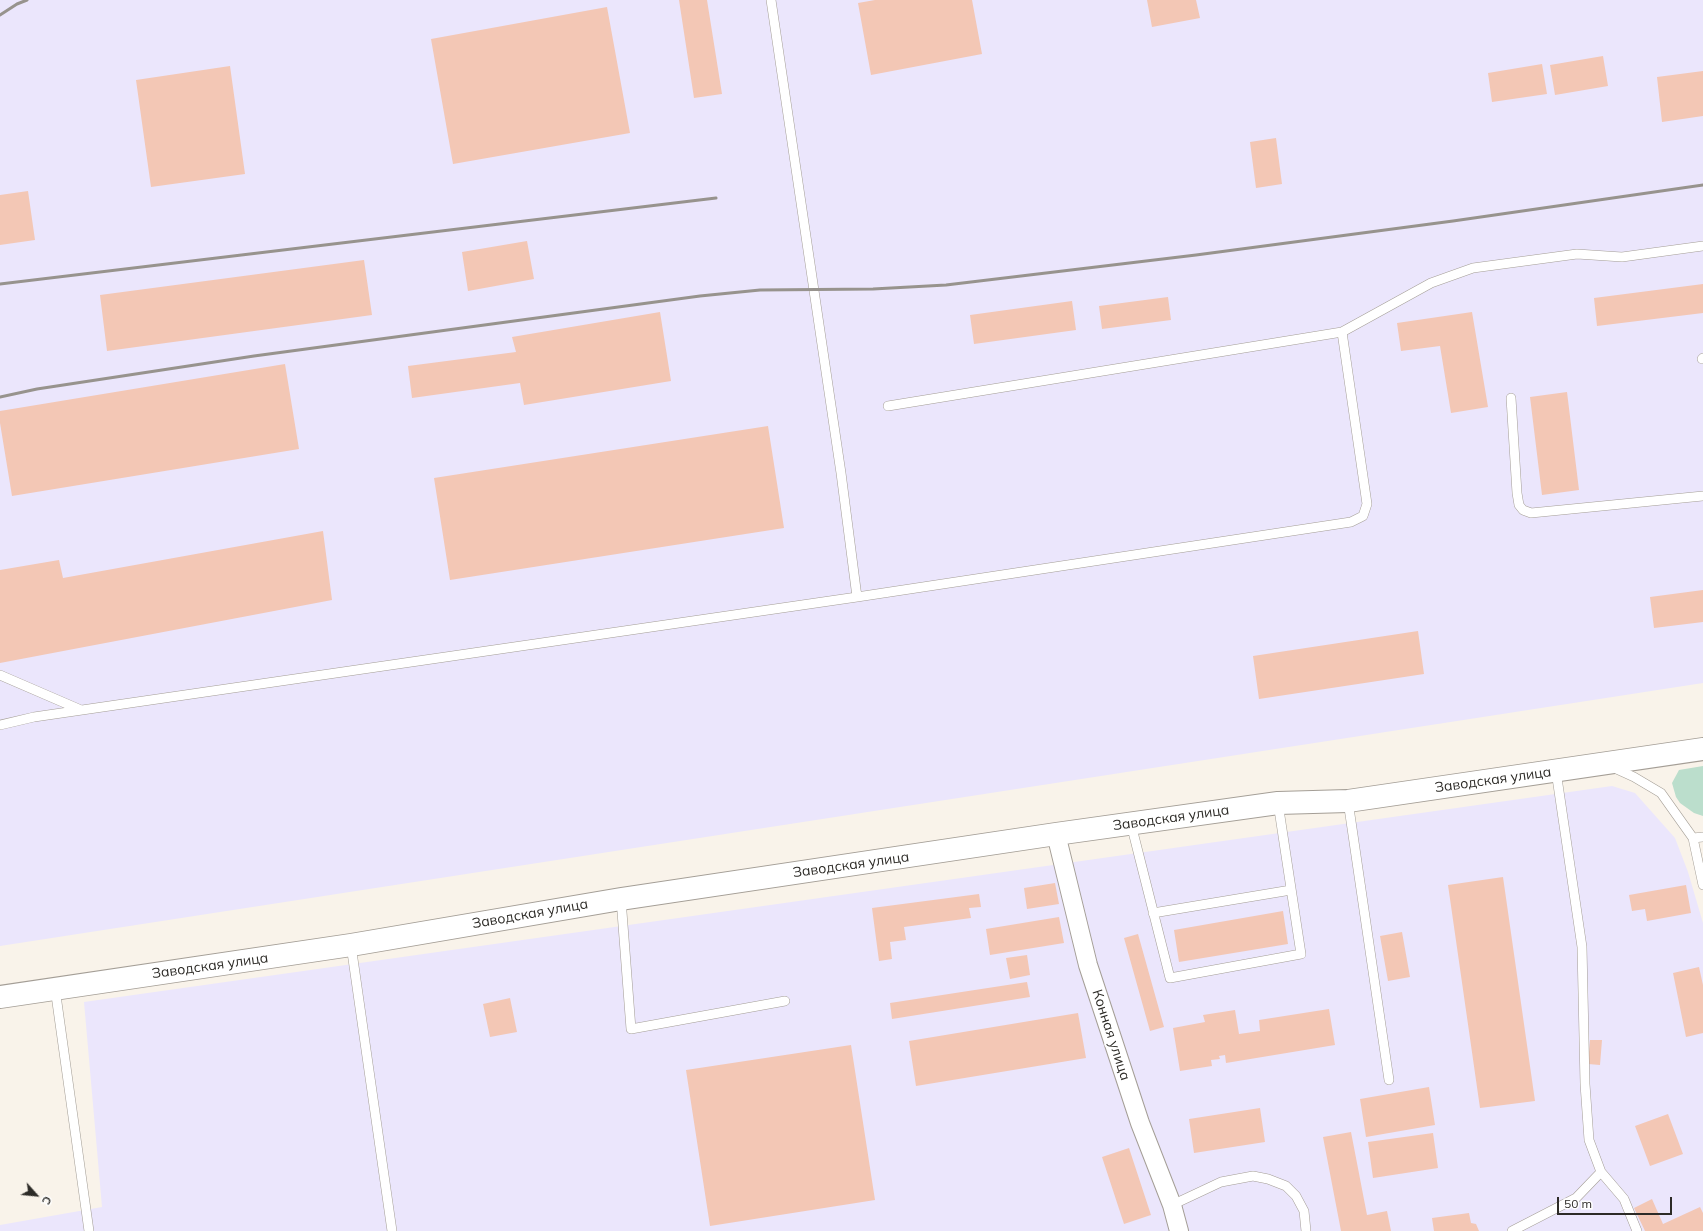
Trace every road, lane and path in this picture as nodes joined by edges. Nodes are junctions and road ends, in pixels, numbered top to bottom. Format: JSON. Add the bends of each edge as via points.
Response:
{"nodes":[{"id":1,"x":771,"y":0,"type":"edge"},
{"id":2,"x":1703,"y":246,"type":"edge"},
{"id":3,"x":1342,"y":332,"type":"junction"},
{"id":4,"x":1511,"y":398,"type":"dead end"},
{"id":5,"x":888,"y":406,"type":"dead end"},
{"id":6,"x":1703,"y":496,"type":"edge"},
{"id":7,"x":857,"y":597,"type":"junction"},
{"id":8,"x":0,"y":675,"type":"edge"},
{"id":9,"x":81,"y":710,"type":"junction"},
{"id":10,"x":0,"y":725,"type":"edge"},
{"id":11,"x":1703,"y":749,"type":"edge"},
{"id":12,"x":1605,"y":764,"type":"junction"},
{"id":13,"x":1556,"y":771,"type":"junction"},
{"id":14,"x":1348,"y":801,"type":"junction"},
{"id":15,"x":1278,"y":804,"type":"junction"},
{"id":16,"x":1131,"y":824,"type":"junction"},
{"id":17,"x":1056,"y":834,"type":"junction"},
{"id":18,"x":1698,"y":838,"type":"edge"},
{"id":19,"x":1700,"y":853,"type":"edge"},
{"id":20,"x":1701,"y":869,"type":"edge"},
{"id":21,"x":1703,"y":885,"type":"edge"},
{"id":22,"x":1291,"y":890,"type":"junction"},
{"id":23,"x":620,"y":899,"type":"junction"},
{"id":24,"x":1153,"y":913,"type":"junction"},
{"id":25,"x":351,"y":945,"type":"junction"},
{"id":26,"x":55,"y":988,"type":"junction"},
{"id":27,"x":0,"y":997,"type":"edge"},
{"id":28,"x":785,"y":1001,"type":"dead end"},
{"id":29,"x":1389,"y":1080,"type":"dead end"},
{"id":30,"x":1601,"y":1172,"type":"junction"},
{"id":31,"x":1172,"y":1205,"type":"junction"},
{"id":32,"x":89,"y":1231,"type":"edge"},
{"id":33,"x":392,"y":1231,"type":"edge"},
{"id":34,"x":1179,"y":1231,"type":"edge"},
{"id":35,"x":1306,"y":1231,"type":"edge"},
{"id":36,"x":1512,"y":1231,"type":"edge"},
{"id":37,"x":1637,"y":1231,"type":"edge"}],
"edges":[{"from":1,"to":7,"type":"lane"},
{"from":2,"to":3,"type":"lane","via":[[1622,257],[1577,254],[1473,268],[1431,283]]},
{"from":3,"to":5,"type":"lane"},
{"from":3,"to":7,"type":"lane","via":[[1368,504],[1363,516],[1352,522]]},
{"from":4,"to":6,"type":"lane","via":[[1517,494],[1523,510],[1531,513]]},
{"from":7,"to":9,"type":"lane"},
{"from":8,"to":9,"type":"lane"},
{"from":9,"to":10,"type":"lane"},
{"from":11,"to":12,"type":"street","name":"Заводская улица"},
{"from":12,"to":13,"type":"street","name":"Заводская улица"},
{"from":12,"to":18,"type":"lane","via":[[1661,793]]},
{"from":13,"to":14,"type":"street","name":"Заводская улица"},
{"from":13,"to":30,"type":"lane","via":[[1582,947],[1589,1140]]},
{"from":14,"to":15,"type":"street","name":"Заводская улица"},
{"from":14,"to":29,"type":"lane"},
{"from":15,"to":16,"type":"street","name":"Заводская улица"},
{"from":15,"to":22,"type":"lane"},
{"from":16,"to":17,"type":"street","name":"Заводская улица"},
{"from":16,"to":24,"type":"lane"},
{"from":17,"to":23,"type":"street","name":"Заводская улица"},
{"from":17,"to":31,"type":"street","name":"Конная улица","via":[[1088,965],[1140,1123]]},
{"from":18,"to":19,"type":"lane"},
{"from":19,"to":20,"type":"lane"},
{"from":20,"to":21,"type":"lane"},
{"from":22,"to":24,"type":"lane"},
{"from":22,"to":24,"type":"lane","via":[[1301,954],[1170,978]]},
{"from":23,"to":25,"type":"street","name":"Заводская улица"},
{"from":23,"to":28,"type":"lane","via":[[631,1029]]},
{"from":25,"to":26,"type":"street","name":"Заводская улица"},
{"from":25,"to":33,"type":"lane"},
{"from":26,"to":27,"type":"street","name":"Заводская улица"},
{"from":26,"to":32,"type":"lane"},
{"from":30,"to":36,"type":"lane","via":[[1576,1198]]},
{"from":30,"to":37,"type":"lane","via":[[1624,1199]]},
{"from":31,"to":34,"type":"street","name":"Конная улица"},
{"from":31,"to":35,"type":"lane","via":[[1221,1182],[1252,1176],[1268,1178],[1286,1186],[1296,1196],[1304,1211]]}]}
